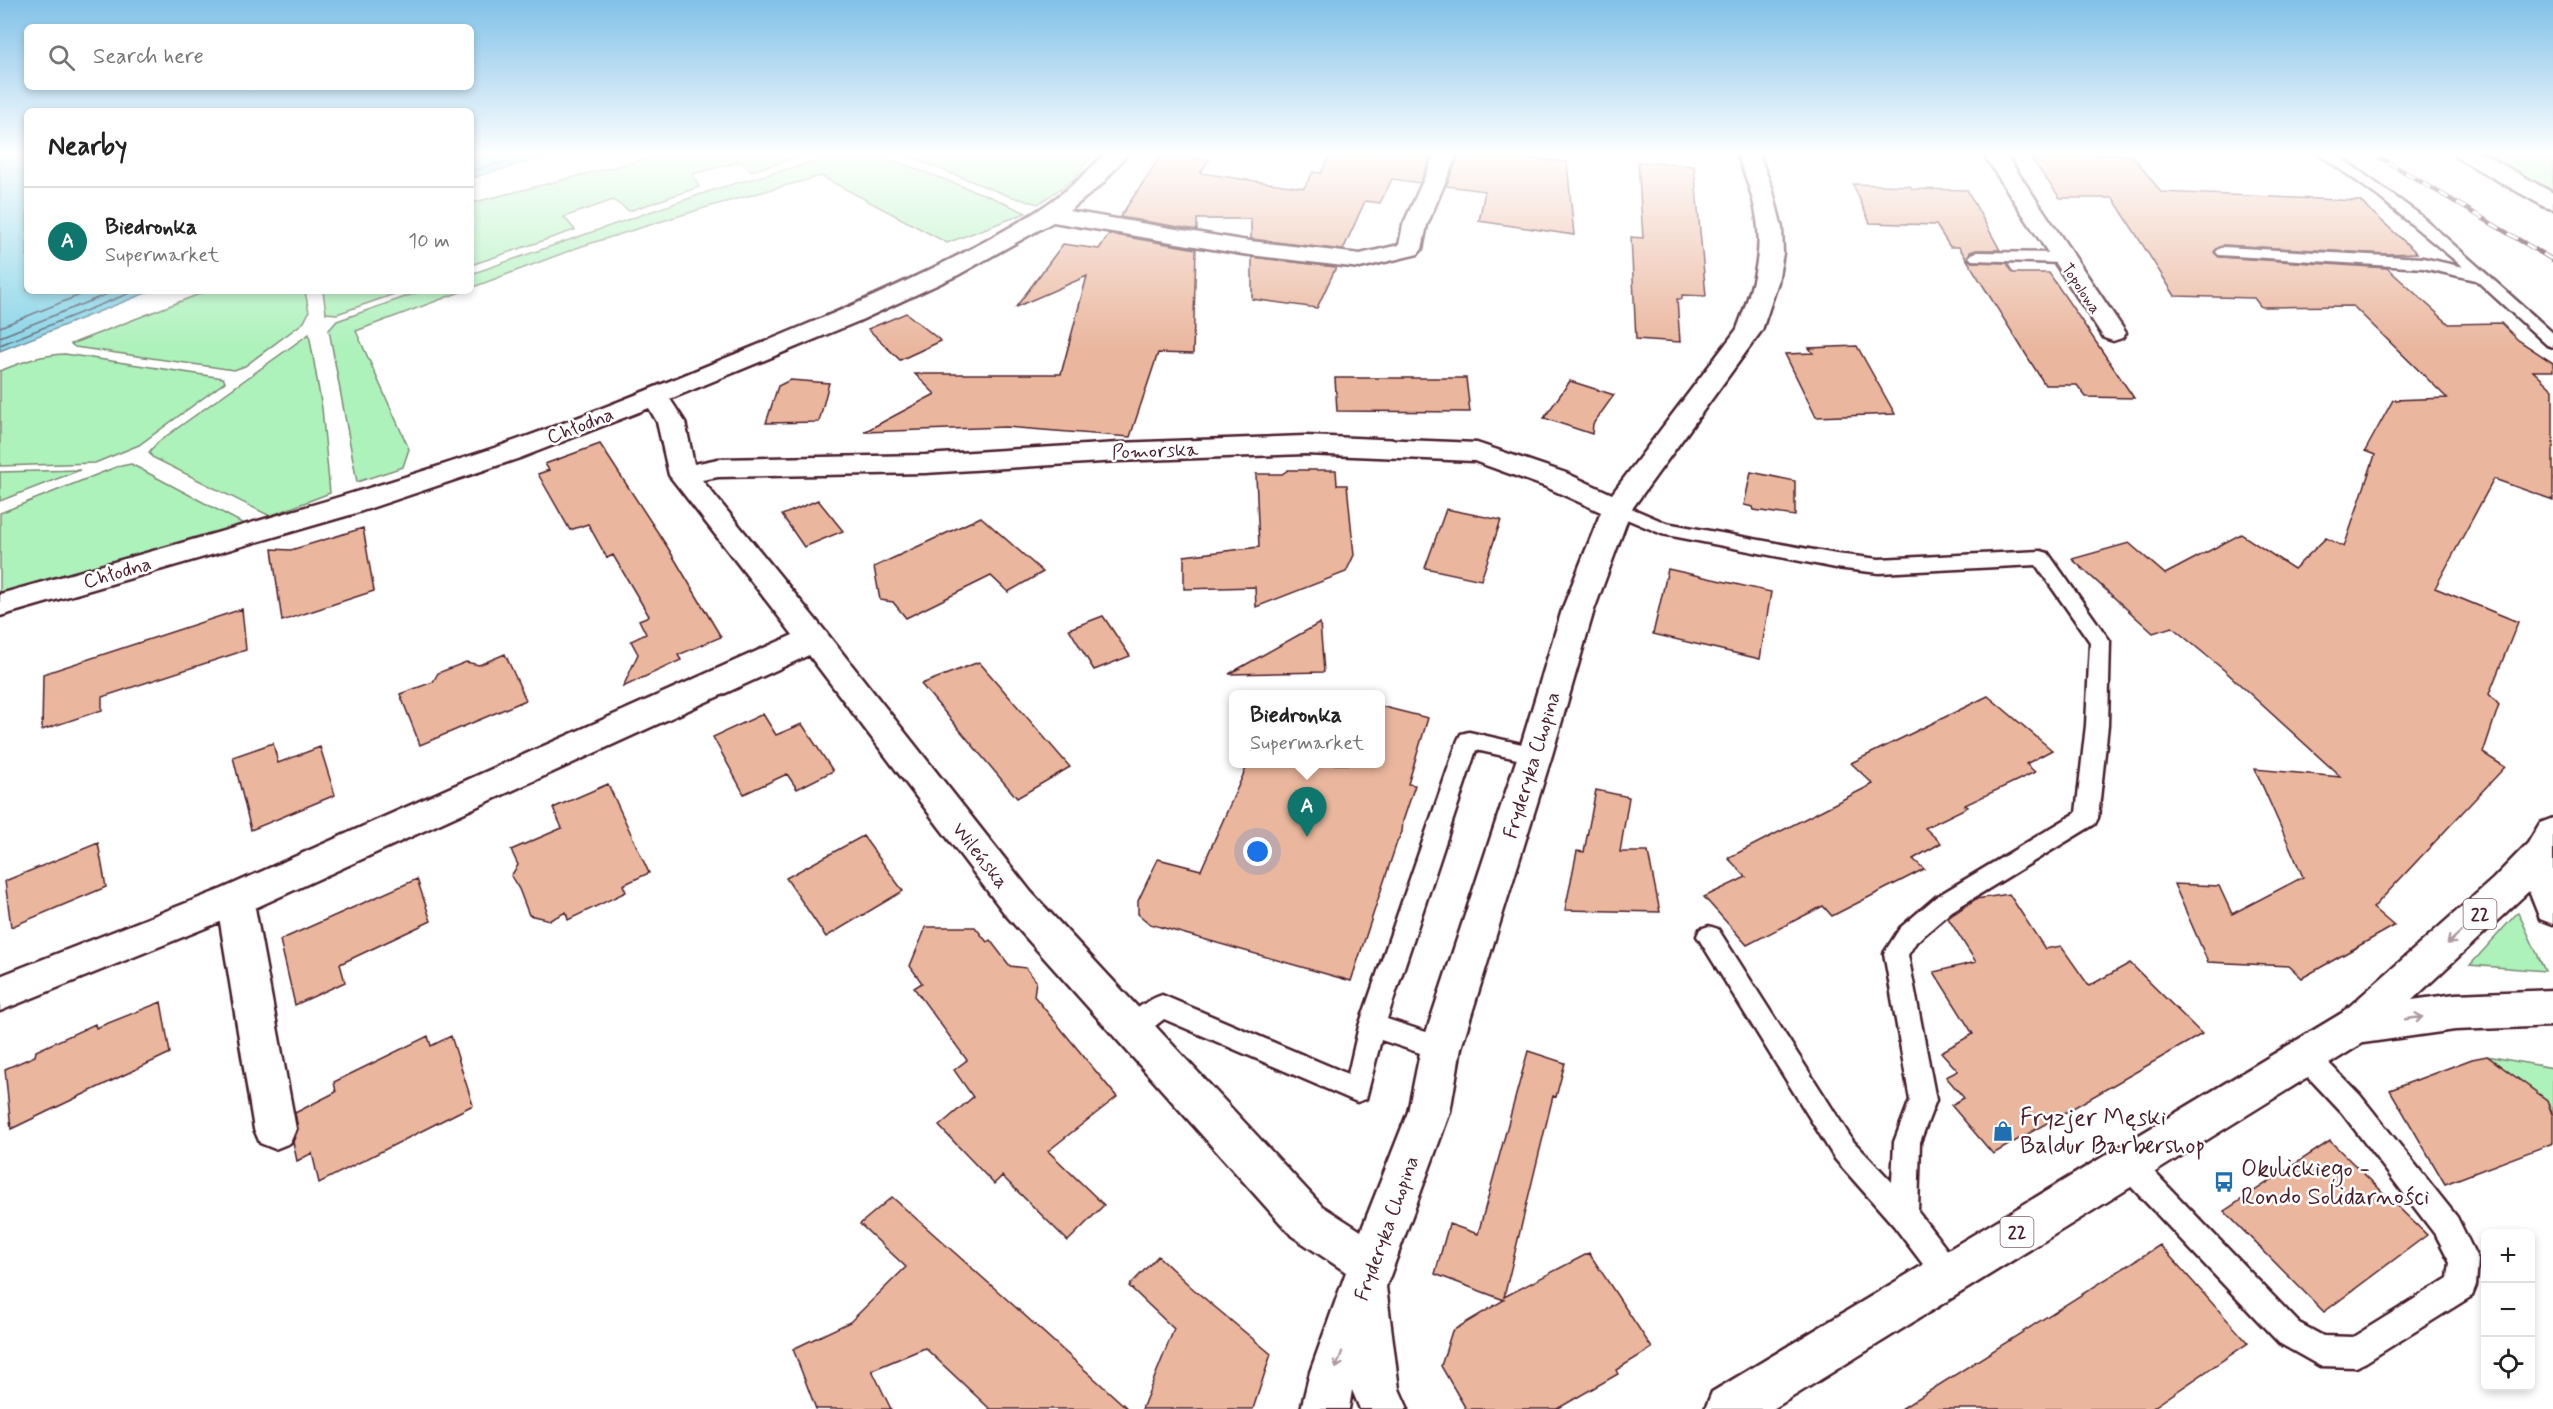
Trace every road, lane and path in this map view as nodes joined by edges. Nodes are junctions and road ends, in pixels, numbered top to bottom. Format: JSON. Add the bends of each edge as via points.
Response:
{"nodes":[{"id":1,"x":1045,"y":218,"type":"edge"},
{"id":2,"x":1067,"y":218,"type":"edge"},
{"id":3,"x":1418,"y":218,"type":"edge"},
{"id":4,"x":1768,"y":218,"type":"edge"},
{"id":5,"x":2035,"y":218,"type":"edge"},
{"id":6,"x":2412,"y":218,"type":"edge"},
{"id":7,"x":2224,"y":252,"type":"dead end"},
{"id":8,"x":1977,"y":257,"type":"dead end"},
{"id":9,"x":2061,"y":258,"type":"junction"},
{"id":10,"x":2480,"y":275,"type":"junction"},
{"id":11,"x":2113,"y":333,"type":"dead end"},
{"id":12,"x":2553,"y":342,"type":"edge"},
{"id":13,"x":655,"y":396,"type":"junction"},
{"id":14,"x":683,"y":475,"type":"junction"},
{"id":15,"x":1617,"y":508,"type":"junction"},
{"id":16,"x":0,"y":605,"type":"edge"},
{"id":17,"x":814,"y":639,"type":"junction"},
{"id":18,"x":1535,"y":755,"type":"junction"},
{"id":19,"x":2547,"y":843,"type":"edge"},
{"id":20,"x":235,"y":900,"type":"junction"},
{"id":21,"x":2553,"y":908,"type":"edge"},
{"id":22,"x":1709,"y":936,"type":"dead end"},
{"id":23,"x":0,"y":993,"type":"edge"},
{"id":24,"x":2553,"y":1008,"type":"edge"},
{"id":25,"x":1372,"y":1026,"type":"junction"},
{"id":26,"x":2356,"y":1026,"type":"junction"},
{"id":27,"x":1132,"y":1029,"type":"junction"},
{"id":28,"x":1441,"y":1048,"type":"junction"},
{"id":29,"x":2305,"y":1056,"type":"junction"},
{"id":30,"x":275,"y":1129,"type":"dead end"},
{"id":31,"x":2128,"y":1164,"type":"junction"},
{"id":32,"x":1904,"y":1216,"type":"junction"},
{"id":33,"x":1368,"y":1274,"type":"junction"},
{"id":34,"x":1948,"y":1274,"type":"junction"},
{"id":35,"x":1325,"y":1409,"type":"edge"},
{"id":36,"x":1384,"y":1409,"type":"edge"},
{"id":37,"x":1729,"y":1409,"type":"edge"}],
"edges":[{"from":1,"to":13,"type":"street","name":"Chłodna","via":[[940,275]]},
{"from":2,"to":3,"type":"street","via":[[1242,247],[1360,261],[1410,249]]},
{"from":4,"to":15,"type":"street","name":"Fryderyka Chopina","via":[[1771,252],[1749,330]]},
{"from":5,"to":9,"type":"street","name":"Topolowa"},
{"from":6,"to":10,"type":"lane"},
{"from":7,"to":10,"type":"lane","via":[[2423,263]]},
{"from":8,"to":9,"type":"lane"},
{"from":9,"to":11,"type":"street","name":"Topolowa"},
{"from":10,"to":12,"type":"lane"},
{"from":13,"to":14,"type":"street","name":"Wileńska","via":[[671,422]]},
{"from":13,"to":16,"type":"street","name":"Chłodna","via":[[510,452],[343,507]]},
{"from":14,"to":15,"type":"street","name":"Pomorska","via":[[718,468],[925,464],[1305,445],[1477,452],[1556,480]]},
{"from":14,"to":17,"type":"street","name":"Wileńska"},
{"from":15,"to":18,"type":"street","name":"Fryderyka Chopina","via":[[1578,610]]},
{"from":15,"to":32,"type":"lane","via":[[1662,528],[1836,561],[1879,566],[2041,558],[2100,640],[2097,725],[2087,819],[1944,904],[1908,935],[1896,953],[1923,1100],[1907,1142]]},
{"from":17,"to":20,"type":"street"},
{"from":17,"to":27,"type":"street","name":"Wileńska","via":[[1018,903]]},
{"from":18,"to":25,"type":"lane","via":[[1469,740]]},
{"from":18,"to":28,"type":"street","name":"Fryderyka Chopina"},
{"from":19,"to":21,"type":"street","via":[[2541,873]]},
{"from":19,"to":26,"type":"street","number":"22","one_way":true,"via":[[2506,890]]},
{"from":20,"to":23,"type":"street"},
{"from":20,"to":30,"type":"street"},
{"from":22,"to":32,"type":"lane","via":[[1844,1149]]},
{"from":26,"to":24,"type":"street","one_way":true,"via":[[2455,1012]]},
{"from":25,"to":27,"type":"lane","via":[[1357,1090],[1162,1006]]},
{"from":25,"to":28,"type":"lane"},
{"from":26,"to":29,"type":"street","number":"22"},
{"from":27,"to":33,"type":"street","name":"Wileńska","via":[[1307,1221]]},
{"from":28,"to":33,"type":"street","name":"Fryderyka Chopina","via":[[1429,1112]]},
{"from":29,"to":31,"type":"street","number":"22"},
{"from":29,"to":31,"type":"lane","via":[[2351,1104],[2447,1227],[2464,1260],[2462,1286],[2356,1352],[2320,1351],[2289,1333]]},
{"from":31,"to":34,"type":"street","number":"22"},
{"from":32,"to":34,"type":"lane"},
{"from":33,"to":35,"type":"street","name":"Fryderyka Chopina","one_way":true,"via":[[1328,1388]]},
{"from":33,"to":36,"type":"street","via":[[1376,1390]]},
{"from":34,"to":37,"type":"street","number":"22"}]}
